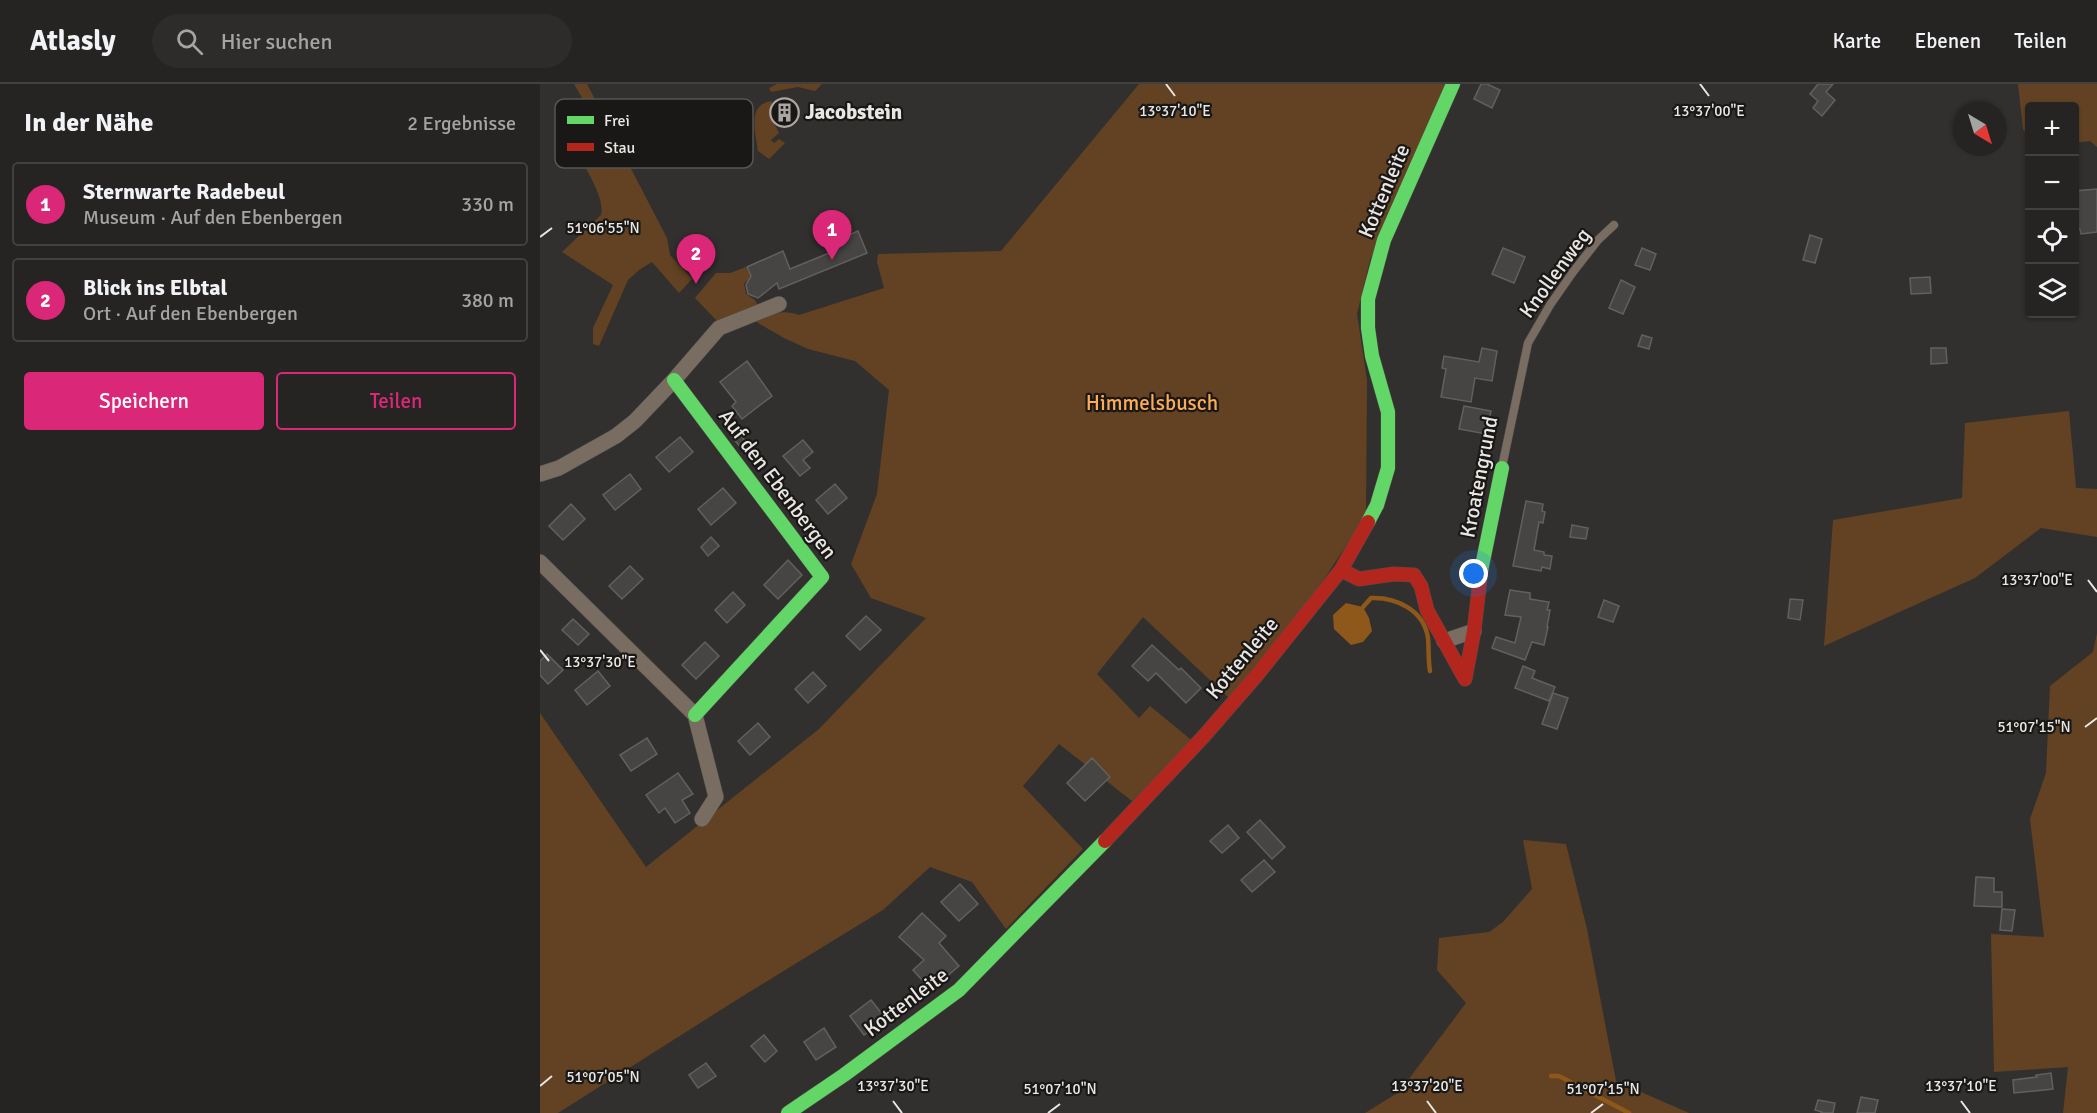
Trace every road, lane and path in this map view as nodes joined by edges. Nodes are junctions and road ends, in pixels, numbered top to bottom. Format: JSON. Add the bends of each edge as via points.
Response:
{"nodes":[{"id":1,"x":1453,"y":84,"type":"edge"},
{"id":2,"x":1614,"y":225,"type":"dead end"},
{"id":3,"x":779,"y":304,"type":"dead end"},
{"id":4,"x":1527,"y":343,"type":"joint"},
{"id":5,"x":674,"y":380,"type":"junction"},
{"id":6,"x":1502,"y":468,"type":"joint"},
{"id":7,"x":540,"y":474,"type":"edge"},
{"id":8,"x":540,"y":562,"type":"edge"},
{"id":9,"x":1341,"y":570,"type":"junction"},
{"id":10,"x":1474,"y":631,"type":"junction"},
{"id":11,"x":1444,"y":641,"type":"junction"},
{"id":12,"x":695,"y":716,"type":"junction"},
{"id":13,"x":702,"y":819,"type":"dead end"},
{"id":14,"x":788,"y":1113,"type":"edge"}],
"edges":[{"from":1,"to":9,"type":"street","name":"Kottenleite","via":[[1384,240],[1368,298],[1372,356],[1388,412],[1388,468],[1377,506]]},
{"from":2,"to":4,"type":"lane","name":"Knollenweg","via":[[1573,272]]},
{"from":3,"to":5,"type":"street","via":[[719,328]]},
{"from":4,"to":6,"type":"lane","name":"Kroatengrund"},
{"from":5,"to":7,"type":"street","via":[[616,436],[559,468]]},
{"from":5,"to":12,"type":"street","name":"Auf den Ebenbergen","via":[[822,578]]},
{"from":6,"to":10,"type":"street","name":"Kroatengrund","via":[[1479,580]]},
{"from":8,"to":12,"type":"street"},
{"from":9,"to":11,"type":"street","name":"Kroatengrund","via":[[1359,579],[1414,575]]},
{"from":9,"to":14,"type":"street","name":"Kottenleite","via":[[1204,736],[959,990]]},
{"from":10,"to":11,"type":"street"},
{"from":10,"to":11,"type":"street","name":"Kroatengrund","via":[[1465,679]]},
{"from":12,"to":13,"type":"street","via":[[716,797]]}]}
